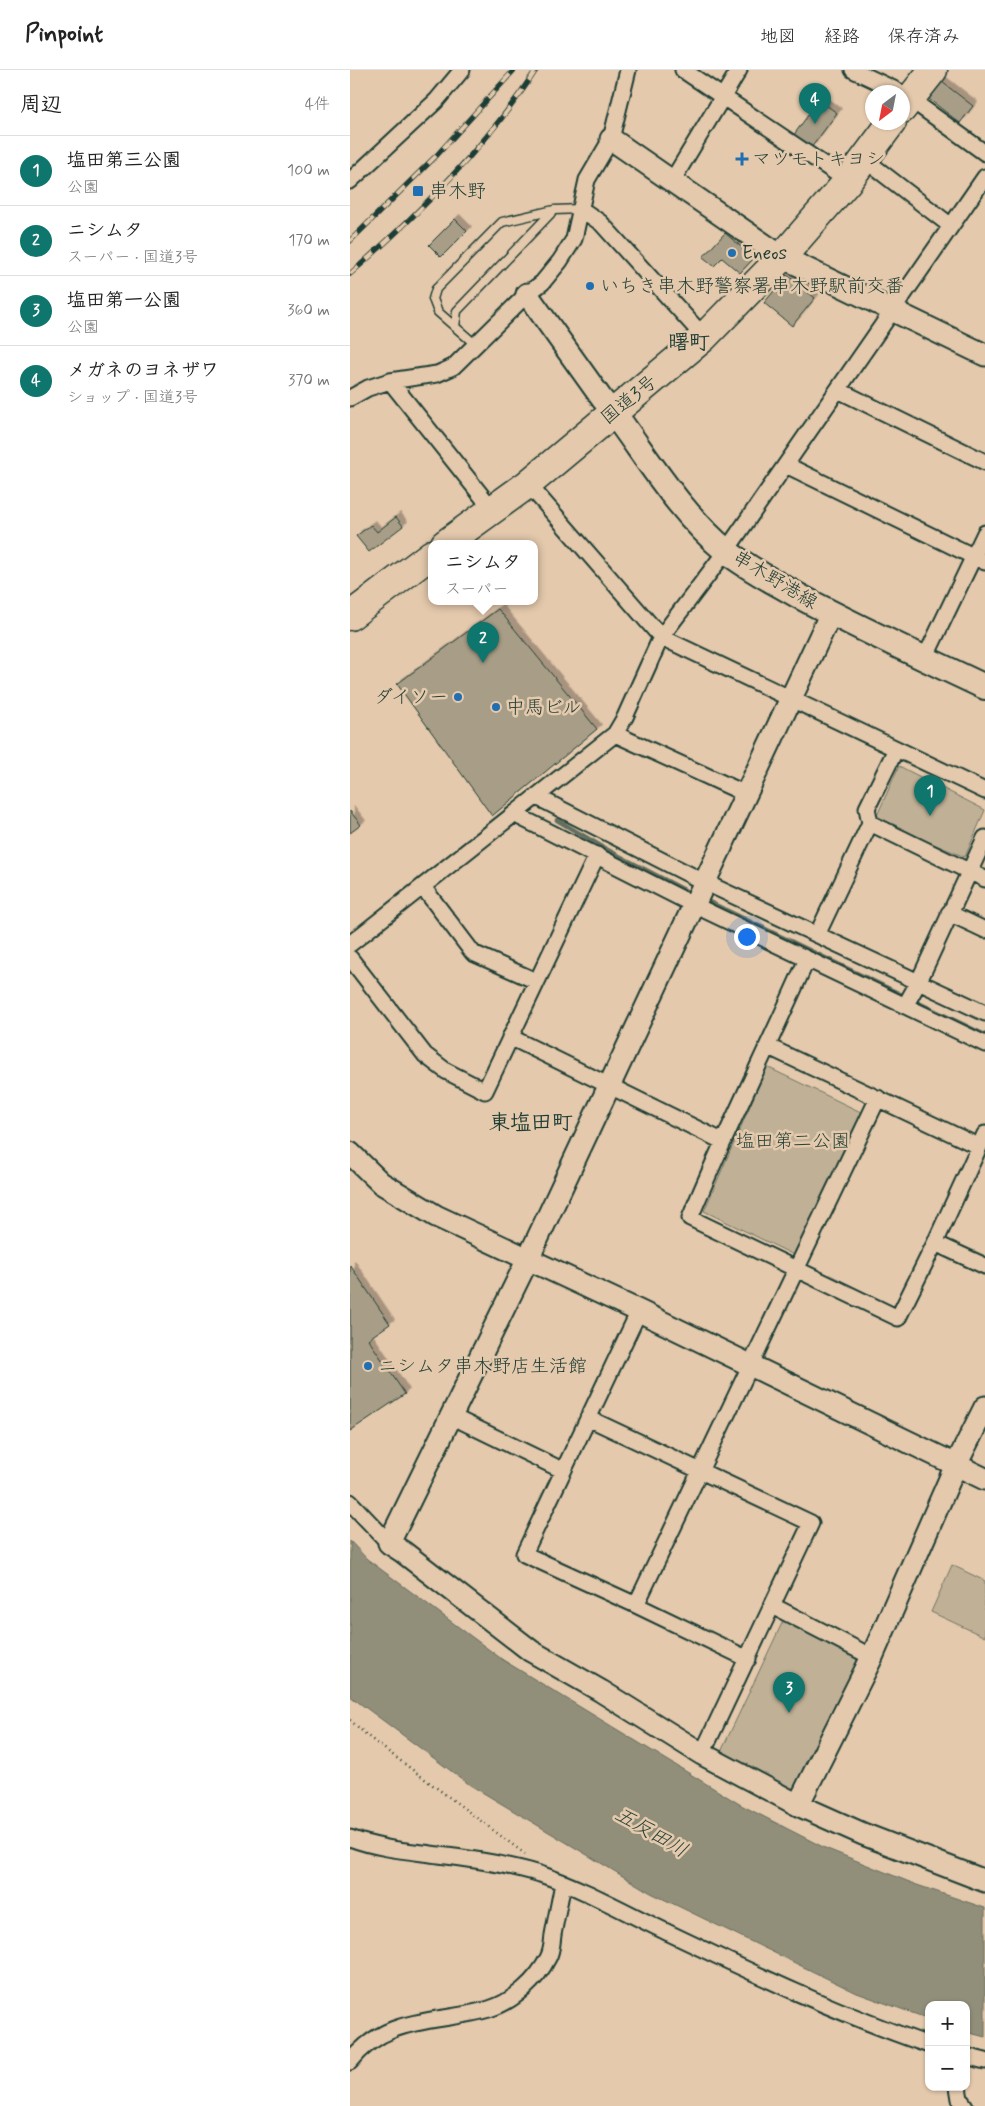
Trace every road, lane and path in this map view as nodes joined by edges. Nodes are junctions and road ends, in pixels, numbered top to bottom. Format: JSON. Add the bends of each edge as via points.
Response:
{"nodes":[{"id":1,"x":462,"y":70,"type":"edge"},
{"id":2,"x":628,"y":70,"type":"edge"},
{"id":3,"x":683,"y":70,"type":"edge"},
{"id":4,"x":739,"y":70,"type":"edge"},
{"id":5,"x":853,"y":70,"type":"edge"},
{"id":6,"x":933,"y":70,"type":"edge"},
{"id":7,"x":880,"y":85,"type":"edge"},
{"id":8,"x":910,"y":92,"type":"edge"},
{"id":9,"x":722,"y":96,"type":"junction"},
{"id":10,"x":910,"y":102,"type":"edge"},
{"id":11,"x":886,"y":130,"type":"edge"},
{"id":12,"x":611,"y":139,"type":"junction"},
{"id":13,"x":985,"y":153,"type":"edge"},
{"id":14,"x":864,"y":159,"type":"junction"},
{"id":15,"x":985,"y":178,"type":"edge"},
{"id":16,"x":350,"y":181,"type":"edge"},
{"id":17,"x":672,"y":181,"type":"junction"},
{"id":18,"x":848,"y":181,"type":"junction"},
{"id":19,"x":581,"y":209,"type":"junction"},
{"id":20,"x":554,"y":210,"type":"junction"},
{"id":21,"x":951,"y":226,"type":"junction"},
{"id":22,"x":782,"y":257,"type":"junction"},
{"id":23,"x":527,"y":294,"type":"junction"},
{"id":24,"x":893,"y":310,"type":"junction"},
{"id":25,"x":455,"y":327,"type":"junction"},
{"id":26,"x":704,"y":337,"type":"junction"},
{"id":27,"x":476,"y":345,"type":"junction"},
{"id":28,"x":985,"y":355,"type":"edge"},
{"id":29,"x":390,"y":381,"type":"junction"},
{"id":30,"x":838,"y":390,"type":"junction"},
{"id":31,"x":350,"y":398,"type":"edge"},
{"id":32,"x":614,"y":412,"type":"junction"},
{"id":33,"x":985,"y":462,"type":"edge"},
{"id":34,"x":786,"y":466,"type":"junction"},
{"id":35,"x":528,"y":484,"type":"junction"},
{"id":36,"x":492,"y":509,"type":"junction"},
{"id":37,"x":985,"y":533,"type":"edge"},
{"id":38,"x":450,"y":540,"type":"edge"},
{"id":39,"x":726,"y":551,"type":"junction"},
{"id":40,"x":428,"y":557,"type":"edge"},
{"id":41,"x":979,"y":559,"type":"edge"},
{"id":42,"x":831,"y":613,"type":"junction"},
{"id":43,"x":350,"y":616,"type":"edge"},
{"id":44,"x":661,"y":637,"type":"junction"},
{"id":45,"x":925,"y":658,"type":"junction"},
{"id":46,"x":985,"y":687,"type":"edge"},
{"id":47,"x":791,"y":699,"type":"junction"},
{"id":48,"x":615,"y":734,"type":"junction"},
{"id":49,"x":896,"y":749,"type":"junction"},
{"id":50,"x":985,"y":791,"type":"edge"},
{"id":51,"x":746,"y":794,"type":"junction"},
{"id":52,"x":537,"y":797,"type":"junction"},
{"id":53,"x":514,"y":814,"type":"junction"},
{"id":54,"x":870,"y":823,"type":"junction"},
{"id":55,"x":985,"y":838,"type":"edge"},
{"id":56,"x":597,"y":855,"type":"junction"},
{"id":57,"x":969,"y":872,"type":"junction"},
{"id":58,"x":985,"y":879,"type":"edge"},
{"id":59,"x":704,"y":882,"type":"junction"},
{"id":60,"x":422,"y":887,"type":"junction"},
{"id":61,"x":694,"y":905,"type":"junction"},
{"id":62,"x":949,"y":913,"type":"junction"},
{"id":63,"x":985,"y":930,"type":"edge"},
{"id":64,"x":817,"y":936,"type":"junction"},
{"id":65,"x":350,"y":944,"type":"edge"},
{"id":66,"x":350,"y":958,"type":"edge"},
{"id":67,"x":807,"y":959,"type":"junction"},
{"id":68,"x":536,"y":981,"type":"junction"},
{"id":69,"x":918,"y":983,"type":"junction"},
{"id":70,"x":905,"y":1006,"type":"junction"},
{"id":71,"x":985,"y":1013,"type":"edge"},
{"id":72,"x":510,"y":1037,"type":"junction"},
{"id":73,"x":985,"y":1044,"type":"edge"},
{"id":74,"x":769,"y":1047,"type":"junction"},
{"id":75,"x":609,"y":1086,"type":"junction"},
{"id":76,"x":878,"y":1098,"type":"junction"},
{"id":77,"x":722,"y":1140,"type":"junction"},
{"id":78,"x":982,"y":1140,"type":"edge"},
{"id":79,"x":350,"y":1153,"type":"edge"},
{"id":80,"x":935,"y":1243,"type":"junction"},
{"id":81,"x":528,"y":1259,"type":"junction"},
{"id":82,"x":985,"y":1266,"type":"edge"},
{"id":83,"x":797,"y":1271,"type":"junction"},
{"id":84,"x":639,"y":1311,"type":"junction"},
{"id":85,"x":752,"y":1365,"type":"junction"},
{"id":86,"x":985,"y":1407,"type":"edge"},
{"id":87,"x":451,"y":1416,"type":"junction"},
{"id":88,"x":588,"y":1418,"type":"junction"},
{"id":89,"x":956,"y":1465,"type":"junction"},
{"id":90,"x":562,"y":1470,"type":"junction"},
{"id":91,"x":701,"y":1470,"type":"junction"},
{"id":92,"x":985,"y":1479,"type":"edge"},
{"id":93,"x":350,"y":1502,"type":"edge"},
{"id":94,"x":389,"y":1543,"type":"junction"},
{"id":95,"x":636,"y":1605,"type":"junction"},
{"id":96,"x":774,"y":1606,"type":"junction"},
{"id":97,"x":872,"y":1657,"type":"junction"},
{"id":98,"x":748,"y":1659,"type":"junction"},
{"id":99,"x":350,"y":1720,"type":"edge"},
{"id":100,"x":702,"y":1754,"type":"junction"},
{"id":101,"x":798,"y":1805,"type":"junction"},
{"id":102,"x":350,"y":1838,"type":"edge"},
{"id":103,"x":531,"y":1859,"type":"dead end"},
{"id":104,"x":985,"y":1881,"type":"edge"},
{"id":105,"x":563,"y":1883,"type":"junction"},
{"id":106,"x":925,"y":2044,"type":"edge"},
{"id":107,"x":970,"y":2057,"type":"edge"},
{"id":108,"x":985,"y":2061,"type":"edge"},
{"id":109,"x":350,"y":2062,"type":"edge"},
{"id":110,"x":959,"y":2091,"type":"edge"},
{"id":111,"x":965,"y":2106,"type":"edge"}],
"edges":[{"from":1,"to":16,"type":"street","via":[[436,101]]},
{"from":2,"to":12,"type":"street"},
{"from":3,"to":9,"type":"street"},
{"from":4,"to":9,"type":"street"},
{"from":5,"to":7,"type":"street"},
{"from":6,"to":8,"type":"highway"},
{"from":9,"to":17,"type":"street"},
{"from":9,"to":18,"type":"street"},
{"from":10,"to":13,"type":"street"},
{"from":11,"to":14,"type":"highway","name":"国道3号"},
{"from":12,"to":17,"type":"street"},
{"from":12,"to":19,"type":"street","via":[[587,180]]},
{"from":14,"to":18,"type":"highway","name":"国道3号"},
{"from":14,"to":21,"type":"street"},
{"from":15,"to":21,"type":"street"},
{"from":17,"to":22,"type":"street"},
{"from":18,"to":22,"type":"highway","name":"国道3号"},
{"from":19,"to":20,"type":"lane"},
{"from":19,"to":23,"type":"street","via":[[574,239],[542,283]]},
{"from":19,"to":26,"type":"street","via":[[600,223]]},
{"from":20,"to":25,"type":"lane","via":[[457,311]]},
{"from":20,"to":25,"type":"lane","via":[[502,222],[436,289],[433,299],[438,312]]},
{"from":21,"to":24,"type":"street"},
{"from":22,"to":24,"type":"street"},
{"from":22,"to":26,"type":"highway","name":"国道3号"},
{"from":23,"to":27,"type":"street"},
{"from":23,"to":32,"type":"street"},
{"from":24,"to":28,"type":"street"},
{"from":24,"to":30,"type":"street"},
{"from":25,"to":27,"type":"lane"},
{"from":26,"to":32,"type":"highway","name":"国道3号"},
{"from":27,"to":29,"type":"street","via":[[454,367],[438,374]]},
{"from":29,"to":31,"type":"street"},
{"from":29,"to":36,"type":"street"},
{"from":30,"to":33,"type":"street"},
{"from":30,"to":34,"type":"street"},
{"from":32,"to":35,"type":"highway","name":"国道3号"},
{"from":32,"to":39,"type":"main road","name":"串木野港線","via":[[669,488],[700,526]]},
{"from":34,"to":39,"type":"street"},
{"from":34,"to":41,"type":"street"},
{"from":35,"to":36,"type":"highway","name":"国道3号"},
{"from":35,"to":44,"type":"street"},
{"from":36,"to":38,"type":"highway","name":"国道3号"},
{"from":37,"to":41,"type":"street"},
{"from":39,"to":42,"type":"main road","name":"串木野港線"},
{"from":39,"to":44,"type":"street"},
{"from":40,"to":43,"type":"highway"},
{"from":41,"to":45,"type":"street"},
{"from":42,"to":45,"type":"main road","name":"串木野港線"},
{"from":42,"to":47,"type":"street"},
{"from":44,"to":47,"type":"street"},
{"from":44,"to":48,"type":"street"},
{"from":45,"to":46,"type":"main road","name":"串木野港線"},
{"from":47,"to":49,"type":"street"},
{"from":47,"to":51,"type":"street"},
{"from":48,"to":51,"type":"street"},
{"from":48,"to":52,"type":"street"},
{"from":49,"to":50,"type":"street"},
{"from":49,"to":54,"type":"street","via":[[867,808]]},
{"from":51,"to":59,"type":"street"},
{"from":52,"to":53,"type":"street"},
{"from":52,"to":59,"type":"street"},
{"from":53,"to":56,"type":"street"},
{"from":53,"to":60,"type":"street"},
{"from":54,"to":57,"type":"street"},
{"from":54,"to":64,"type":"street"},
{"from":55,"to":57,"type":"street"},
{"from":56,"to":61,"type":"street"},
{"from":56,"to":68,"type":"street"},
{"from":57,"to":58,"type":"street"},
{"from":57,"to":62,"type":"street"},
{"from":59,"to":61,"type":"street"},
{"from":59,"to":64,"type":"street"},
{"from":60,"to":65,"type":"street"},
{"from":60,"to":68,"type":"street","via":[[473,952]]},
{"from":61,"to":67,"type":"street"},
{"from":61,"to":75,"type":"street"},
{"from":62,"to":63,"type":"street"},
{"from":62,"to":69,"type":"street"},
{"from":64,"to":69,"type":"street"},
{"from":66,"to":72,"type":"street","via":[[425,1055],[446,1071],[484,1091]]},
{"from":67,"to":70,"type":"street"},
{"from":67,"to":74,"type":"street"},
{"from":68,"to":72,"type":"street"},
{"from":69,"to":70,"type":"street"},
{"from":69,"to":71,"type":"street"},
{"from":70,"to":73,"type":"street"},
{"from":72,"to":75,"type":"street"},
{"from":74,"to":76,"type":"street"},
{"from":74,"to":77,"type":"street"},
{"from":75,"to":77,"type":"street"},
{"from":75,"to":81,"type":"street"},
{"from":76,"to":78,"type":"street"},
{"from":76,"to":83,"type":"street"},
{"from":77,"to":83,"type":"street","via":[[690,1218]]},
{"from":78,"to":80,"type":"street"},
{"from":79,"to":81,"type":"street","via":[[381,1183],[428,1212]]},
{"from":80,"to":82,"type":"street"},
{"from":80,"to":83,"type":"street","via":[[898,1318]]},
{"from":81,"to":84,"type":"street"},
{"from":81,"to":87,"type":"street"},
{"from":83,"to":85,"type":"street"},
{"from":84,"to":85,"type":"street"},
{"from":84,"to":88,"type":"street"},
{"from":85,"to":89,"type":"street"},
{"from":85,"to":91,"type":"street"},
{"from":86,"to":89,"type":"street"},
{"from":87,"to":90,"type":"street"},
{"from":87,"to":94,"type":"street"},
{"from":88,"to":90,"type":"street"},
{"from":88,"to":91,"type":"street"},
{"from":89,"to":92,"type":"street"},
{"from":89,"to":97,"type":"street"},
{"from":90,"to":95,"type":"street","via":[[524,1554]]},
{"from":91,"to":95,"type":"street"},
{"from":91,"to":96,"type":"street","via":[[811,1523]]},
{"from":93,"to":94,"type":"street"},
{"from":94,"to":100,"type":"street","via":[[530,1651]]},
{"from":95,"to":98,"type":"street"},
{"from":96,"to":97,"type":"street"},
{"from":96,"to":98,"type":"street"},
{"from":97,"to":101,"type":"street"},
{"from":98,"to":100,"type":"street"},
{"from":99,"to":103,"type":"path"},
{"from":100,"to":101,"type":"street"},
{"from":101,"to":104,"type":"street"},
{"from":102,"to":105,"type":"street","via":[[399,1851],[491,1862]]},
{"from":105,"to":106,"type":"street","via":[[810,1997]]},
{"from":105,"to":109,"type":"street","via":[[549,1956],[538,1973],[516,1995],[490,2008],[390,2030]]},
{"from":107,"to":108,"type":"street"},
{"from":110,"to":111,"type":"street"}]}
